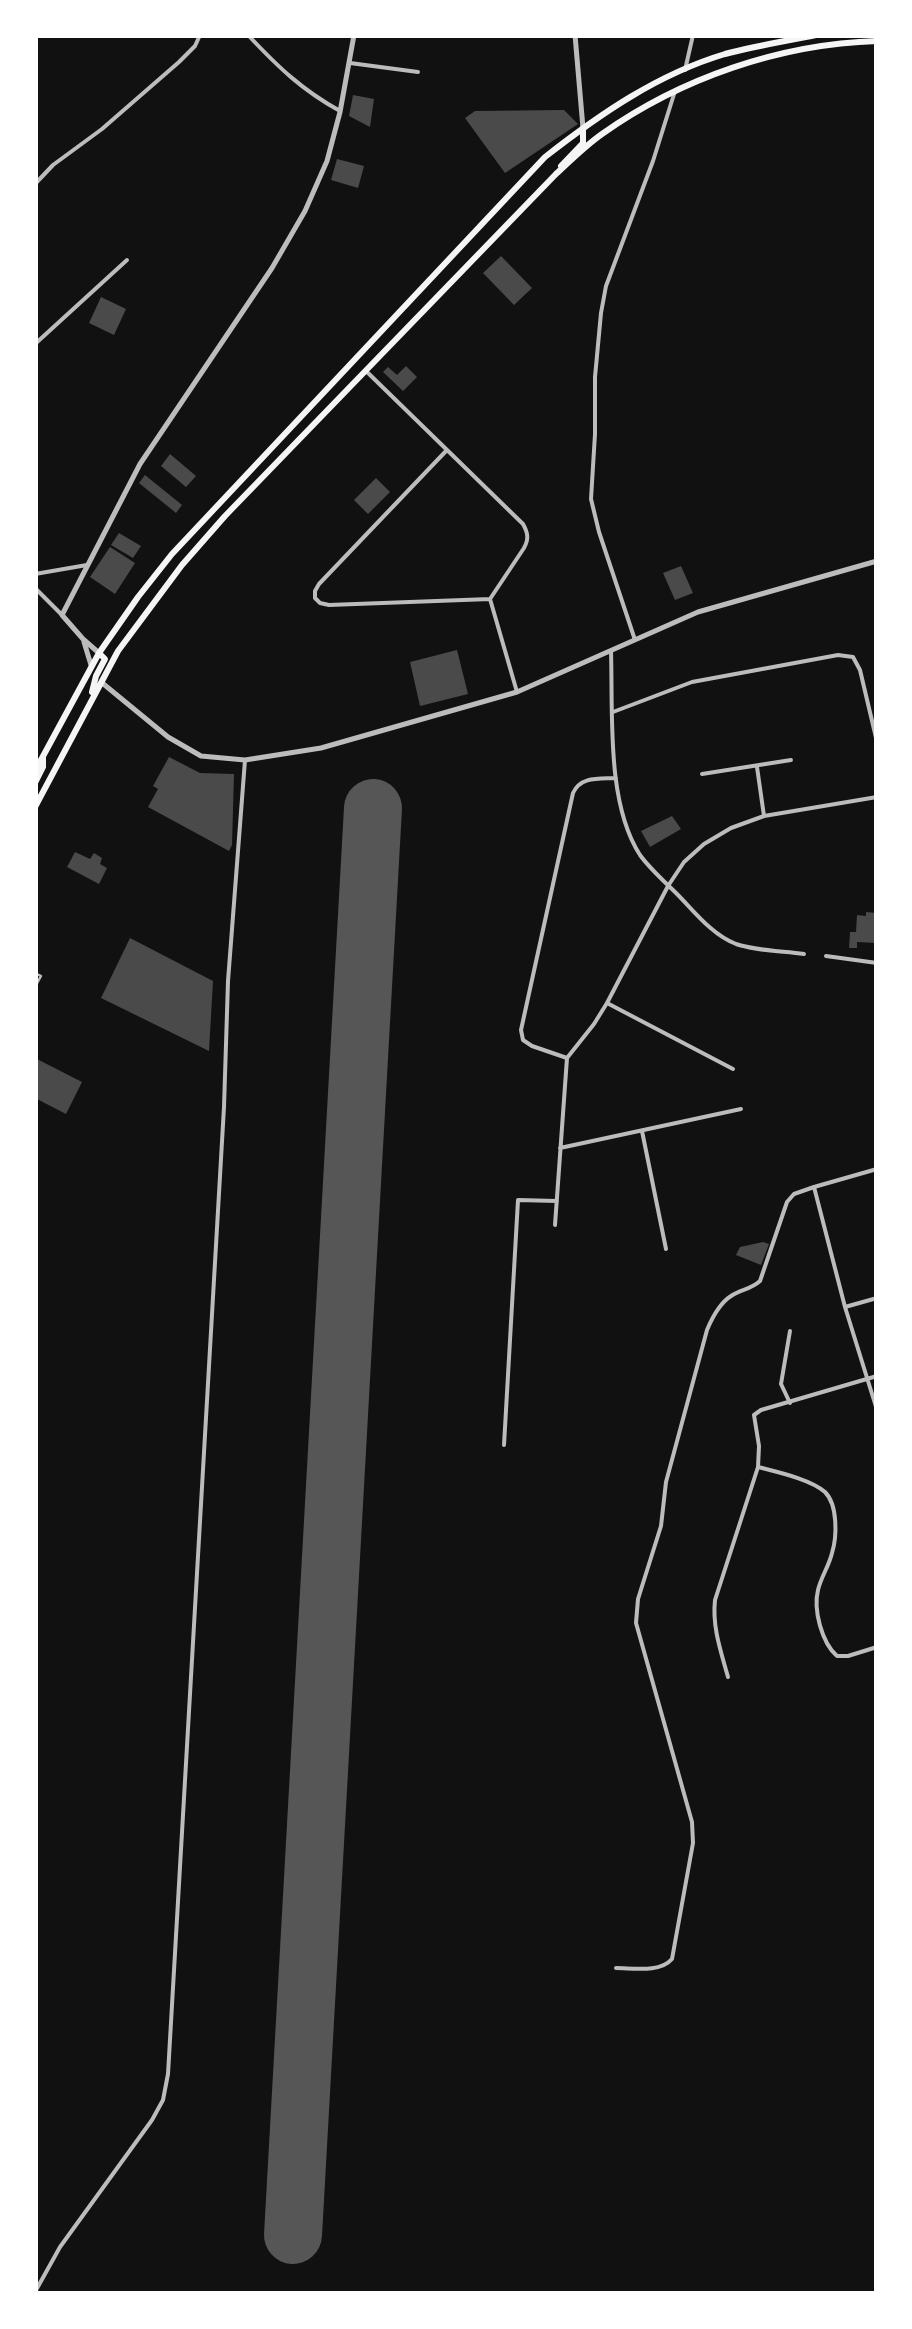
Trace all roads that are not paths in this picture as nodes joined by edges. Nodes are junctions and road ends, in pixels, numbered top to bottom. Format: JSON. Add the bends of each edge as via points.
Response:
{"nodes":[{"id":1,"x":200,"y":35,"type":"edge"},
{"id":2,"x":248,"y":35,"type":"edge"},
{"id":3,"x":354,"y":35,"type":"edge"},
{"id":4,"x":576,"y":35,"type":"edge"},
{"id":5,"x":692,"y":35,"type":"edge"},
{"id":6,"x":816,"y":35,"type":"edge"},
{"id":7,"x":846,"y":35,"type":"edge"},
{"id":8,"x":877,"y":40,"type":"edge"},
{"id":9,"x":854,"y":42,"type":"junction"},
{"id":10,"x":350,"y":63,"type":"junction"},
{"id":11,"x":684,"y":70,"type":"junction"},
{"id":12,"x":418,"y":72,"type":"dead end"},
{"id":13,"x":675,"y":91,"type":"junction"},
{"id":14,"x":340,"y":112,"type":"junction"},
{"id":15,"x":583,"y":128,"type":"junction"},
{"id":16,"x":555,"y":175,"type":"junction"},
{"id":17,"x":35,"y":184,"type":"edge"},
{"id":18,"x":128,"y":260,"type":"dead end"},
{"id":19,"x":35,"y":344,"type":"edge"},
{"id":20,"x":366,"y":371,"type":"junction"},
{"id":21,"x":447,"y":450,"type":"junction"},
{"id":22,"x":877,"y":561,"type":"edge"},
{"id":23,"x":87,"y":565,"type":"junction"},
{"id":24,"x":35,"y":574,"type":"edge"},
{"id":25,"x":35,"y":588,"type":"edge"},
{"id":26,"x":490,"y":599,"type":"junction"},
{"id":27,"x":62,"y":615,"type":"junction"},
{"id":28,"x":83,"y":640,"type":"junction"},
{"id":29,"x":635,"y":640,"type":"junction"},
{"id":30,"x":100,"y":652,"type":"junction"},
{"id":31,"x":611,"y":652,"type":"junction"},
{"id":32,"x":91,"y":668,"type":"junction"},
{"id":33,"x":101,"y":682,"type":"junction"},
{"id":34,"x":517,"y":692,"type":"junction"},
{"id":35,"x":91,"y":701,"type":"junction"},
{"id":36,"x":612,"y":712,"type":"junction"},
{"id":37,"x":877,"y":742,"type":"edge"},
{"id":38,"x":43,"y":756,"type":"junction"},
{"id":39,"x":245,"y":760,"type":"junction"},
{"id":40,"x":791,"y":760,"type":"dead end"},
{"id":41,"x":756,"y":766,"type":"junction"},
{"id":42,"x":35,"y":771,"type":"edge"},
{"id":43,"x":702,"y":774,"type":"dead end"},
{"id":44,"x":616,"y":778,"type":"junction"},
{"id":45,"x":35,"y":783,"type":"edge"},
{"id":46,"x":877,"y":796,"type":"edge"},
{"id":47,"x":35,"y":807,"type":"edge"},
{"id":48,"x":764,"y":816,"type":"junction"},
{"id":49,"x":668,"y":886,"type":"junction"},
{"id":50,"x":804,"y":954,"type":"dead end"},
{"id":51,"x":826,"y":956,"type":"dead end"},
{"id":52,"x":877,"y":962,"type":"edge"},
{"id":53,"x":35,"y":973,"type":"edge"},
{"id":54,"x":35,"y":987,"type":"edge"},
{"id":55,"x":608,"y":1003,"type":"junction"},
{"id":56,"x":566,"y":1058,"type":"junction"},
{"id":57,"x":733,"y":1069,"type":"dead end"},
{"id":58,"x":741,"y":1110,"type":"dead end"},
{"id":59,"x":642,"y":1131,"type":"junction"},
{"id":60,"x":560,"y":1148,"type":"junction"},
{"id":61,"x":877,"y":1169,"type":"edge"},
{"id":62,"x":814,"y":1187,"type":"junction"},
{"id":63,"x":557,"y":1201,"type":"junction"},
{"id":64,"x":555,"y":1226,"type":"dead end"},
{"id":65,"x":666,"y":1249,"type":"dead end"},
{"id":66,"x":877,"y":1298,"type":"edge"},
{"id":67,"x":846,"y":1307,"type":"junction"},
{"id":68,"x":790,"y":1331,"type":"dead end"},
{"id":69,"x":877,"y":1376,"type":"edge"},
{"id":70,"x":867,"y":1380,"type":"junction"},
{"id":71,"x":790,"y":1404,"type":"junction"},
{"id":72,"x":877,"y":1410,"type":"edge"},
{"id":73,"x":504,"y":1446,"type":"dead end"},
{"id":74,"x":758,"y":1467,"type":"junction"},
{"id":75,"x":877,"y":1646,"type":"edge"},
{"id":76,"x":728,"y":1678,"type":"dead end"},
{"id":77,"x":616,"y":1968,"type":"dead end"},
{"id":78,"x":35,"y":2292,"type":"edge"}],
"edges":[{"from":1,"to":17,"type":"street","via":[[180,62]]},
{"from":2,"to":14,"type":"street","via":[[280,70]]},
{"from":3,"to":10,"type":"street"},
{"from":4,"to":15,"type":"street"},
{"from":5,"to":11,"type":"street"},
{"from":6,"to":11,"type":"highway"},
{"from":7,"to":9,"type":"highway"},
{"from":8,"to":9,"type":"highway"},
{"from":9,"to":13,"type":"highway","via":[[748,63]]},
{"from":10,"to":12,"type":"street"},
{"from":10,"to":14,"type":"street"},
{"from":11,"to":15,"type":"highway"},
{"from":13,"to":16,"type":"highway","via":[[598,136]]},
{"from":13,"to":29,"type":"street","via":[[606,286],[595,377],[591,499]]},
{"from":14,"to":23,"type":"street","via":[[305,210],[140,464]]},
{"from":15,"to":16,"type":"highway","via":[[582,144]]},
{"from":15,"to":30,"type":"highway","via":[[545,157],[172,554]]},
{"from":16,"to":20,"type":"highway"},
{"from":18,"to":19,"type":"street"},
{"from":20,"to":21,"type":"street"},
{"from":20,"to":33,"type":"highway","via":[[182,565]]},
{"from":21,"to":26,"type":"street","via":[[527,532],[524,548]]},
{"from":21,"to":26,"type":"street","via":[[319,584],[315,598],[329,605]]},
{"from":22,"to":29,"type":"street","via":[[698,612]]},
{"from":23,"to":24,"type":"street"},
{"from":23,"to":27,"type":"street"},
{"from":25,"to":27,"type":"street"},
{"from":26,"to":34,"type":"street"},
{"from":27,"to":28,"type":"street"},
{"from":28,"to":30,"type":"street"},
{"from":28,"to":32,"type":"street"},
{"from":29,"to":31,"type":"street"},
{"from":30,"to":32,"type":"highway"},
{"from":30,"to":35,"type":"highway","via":[[104,659]]},
{"from":31,"to":34,"type":"street"},
{"from":31,"to":36,"type":"street"},
{"from":32,"to":38,"type":"highway"},
{"from":33,"to":35,"type":"highway"},
{"from":33,"to":39,"type":"street","via":[[200,756]]},
{"from":34,"to":39,"type":"street","via":[[321,748]]},
{"from":35,"to":47,"type":"highway"},
{"from":36,"to":37,"type":"street","via":[[692,682],[838,655],[853,657],[860,670]]},
{"from":36,"to":44,"type":"street"},
{"from":38,"to":42,"type":"highway"},
{"from":38,"to":45,"type":"highway"},
{"from":39,"to":78,"type":"street","via":[[168,2074],[152,2120]]},
{"from":40,"to":41,"type":"street"},
{"from":41,"to":43,"type":"street"},
{"from":41,"to":48,"type":"street"},
{"from":44,"to":49,"type":"street","via":[[630,837]]},
{"from":44,"to":56,"type":"street","via":[[586,780],[572,793],[521,1030],[522,1040]]},
{"from":46,"to":48,"type":"street"},
{"from":48,"to":49,"type":"street","via":[[704,844]]},
{"from":49,"to":50,"type":"street","via":[[733,943]]},
{"from":49,"to":55,"type":"street"},
{"from":51,"to":52,"type":"street"},
{"from":53,"to":54,"type":"lane","via":[[41,976]]},
{"from":55,"to":56,"type":"street"},
{"from":55,"to":57,"type":"street"},
{"from":56,"to":60,"type":"street"},
{"from":58,"to":59,"type":"street"},
{"from":59,"to":60,"type":"street"},
{"from":59,"to":65,"type":"street"},
{"from":60,"to":63,"type":"street"},
{"from":61,"to":62,"type":"street"},
{"from":62,"to":67,"type":"street"},
{"from":62,"to":77,"type":"street","via":[[787,1202],[760,1282],[728,1298],[712,1318],[666,1482],[636,1622],[693,1843],[668,1965]]},
{"from":63,"to":64,"type":"street"},
{"from":63,"to":73,"type":"street","via":[[518,1200]]},
{"from":66,"to":67,"type":"street"},
{"from":67,"to":70,"type":"street"},
{"from":68,"to":71,"type":"street","via":[[781,1384]]},
{"from":69,"to":70,"type":"street"},
{"from":70,"to":71,"type":"street"},
{"from":70,"to":72,"type":"street"},
{"from":71,"to":74,"type":"street","via":[[754,1415]]},
{"from":74,"to":75,"type":"street","via":[[827,1494],[833,1551],[817,1593],[824,1637],[837,1656]]},
{"from":74,"to":76,"type":"street","via":[[716,1600],[714,1621]]}]}
